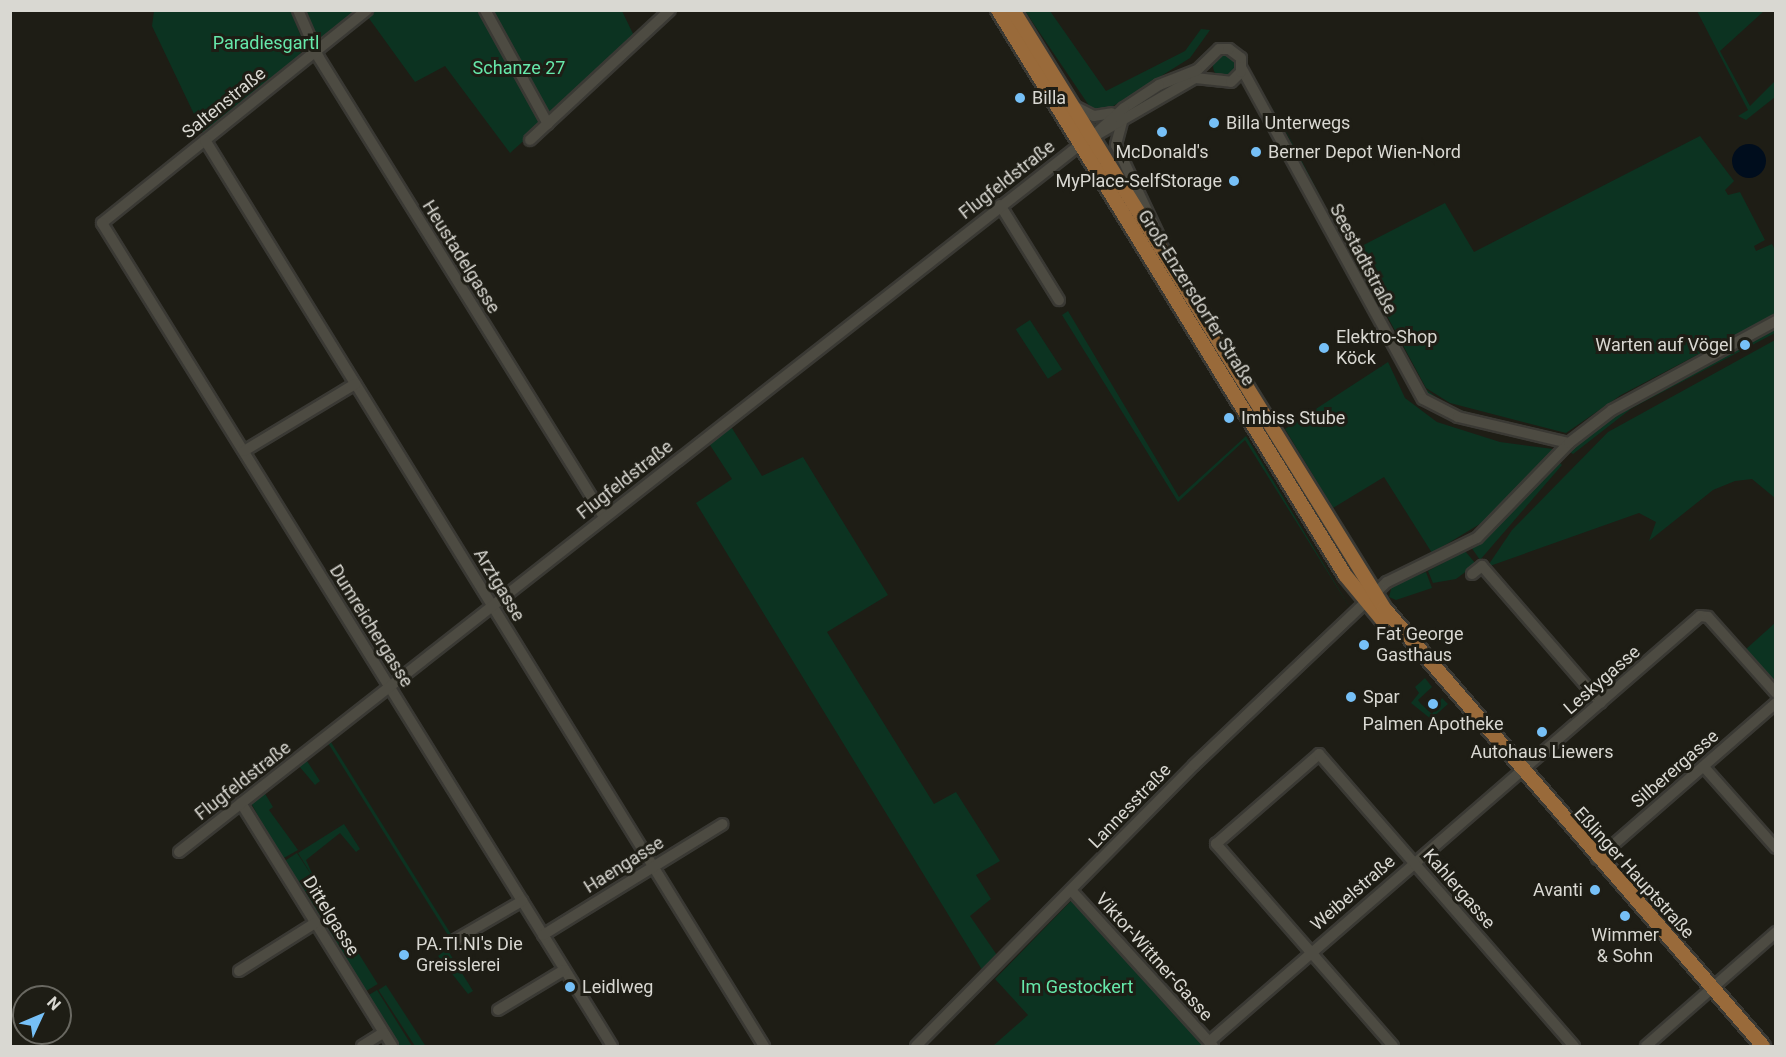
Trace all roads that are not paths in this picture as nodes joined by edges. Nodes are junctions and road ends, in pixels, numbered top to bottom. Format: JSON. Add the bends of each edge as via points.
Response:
{"nodes":[{"id":1,"x":298,"y":10,"type":"edge"},
{"id":2,"x":367,"y":10,"type":"edge"},
{"id":3,"x":485,"y":10,"type":"edge"},
{"id":4,"x":670,"y":10,"type":"edge"},
{"id":5,"x":998,"y":10,"type":"edge"},
{"id":6,"x":1013,"y":10,"type":"edge"},
{"id":7,"x":315,"y":50,"type":"junction"},
{"id":8,"x":1209,"y":59,"type":"junction"},
{"id":9,"x":1242,"y":69,"type":"junction"},
{"id":10,"x":1217,"y":80,"type":"junction"},
{"id":11,"x":1234,"y":80,"type":"junction"},
{"id":12,"x":1262,"y":101,"type":"junction"},
{"id":13,"x":1074,"y":106,"type":"junction"},
{"id":14,"x":1124,"y":108,"type":"junction"},
{"id":15,"x":1122,"y":121,"type":"junction"},
{"id":16,"x":548,"y":124,"type":"junction"},
{"id":17,"x":205,"y":140,"type":"junction"},
{"id":18,"x":1087,"y":140,"type":"junction"},
{"id":19,"x":530,"y":141,"type":"dead end"},
{"id":20,"x":1000,"y":205,"type":"junction"},
{"id":21,"x":102,"y":223,"type":"joint"},
{"id":22,"x":1174,"y":271,"type":"junction"},
{"id":23,"x":1059,"y":300,"type":"dead end"},
{"id":24,"x":1776,"y":321,"type":"edge"},
{"id":25,"x":355,"y":384,"type":"junction"},
{"id":26,"x":1569,"y":443,"type":"junction"},
{"id":27,"x":244,"y":451,"type":"junction"},
{"id":28,"x":604,"y":517,"type":"junction"},
{"id":29,"x":1473,"y":574,"type":"dead end"},
{"id":30,"x":1370,"y":599,"type":"junction"},
{"id":31,"x":492,"y":605,"type":"junction"},
{"id":32,"x":389,"y":686,"type":"junction"},
{"id":33,"x":1776,"y":693,"type":"edge"},
{"id":34,"x":1601,"y":703,"type":"junction"},
{"id":35,"x":1776,"y":703,"type":"edge"},
{"id":36,"x":1704,"y":767,"type":"junction"},
{"id":37,"x":1520,"y":771,"type":"junction"},
{"id":38,"x":241,"y":803,"type":"junction"},
{"id":39,"x":723,"y":824,"type":"dead end"},
{"id":40,"x":1776,"y":848,"type":"edge"},
{"id":41,"x":179,"y":852,"type":"dead end"},
{"id":42,"x":1596,"y":859,"type":"junction"},
{"id":43,"x":1413,"y":862,"type":"junction"},
{"id":44,"x":653,"y":867,"type":"junction"},
{"id":45,"x":1071,"y":890,"type":"junction"},
{"id":46,"x":522,"y":901,"type":"junction"},
{"id":47,"x":315,"y":923,"type":"junction"},
{"id":48,"x":1776,"y":932,"type":"edge"},
{"id":49,"x":543,"y":935,"type":"junction"},
{"id":50,"x":455,"y":940,"type":"dead end"},
{"id":51,"x":1310,"y":953,"type":"junction"},
{"id":52,"x":564,"y":970,"type":"junction"},
{"id":53,"x":239,"y":971,"type":"dead end"},
{"id":54,"x":1712,"y":988,"type":"junction"},
{"id":55,"x":498,"y":1010,"type":"dead end"},
{"id":56,"x":383,"y":1033,"type":"junction"},
{"id":57,"x":1211,"y":1044,"type":"edge"},
{"id":58,"x":362,"y":1047,"type":"edge"},
{"id":59,"x":392,"y":1047,"type":"edge"},
{"id":60,"x":612,"y":1047,"type":"edge"},
{"id":61,"x":764,"y":1047,"type":"edge"},
{"id":62,"x":916,"y":1047,"type":"edge"},
{"id":63,"x":1394,"y":1047,"type":"edge"},
{"id":64,"x":1574,"y":1047,"type":"edge"},
{"id":65,"x":1646,"y":1047,"type":"edge"},
{"id":66,"x":1763,"y":1047,"type":"edge"}],
"edges":[{"from":1,"to":7,"type":"street","name":"Heustadelgasse"},
{"from":2,"to":7,"type":"street","name":"Saltenstraße"},
{"from":3,"to":16,"type":"street"},
{"from":4,"to":16,"type":"street"},
{"from":5,"to":18,"type":"main road","name":"Groß-Enzersdorfer Straße"},
{"from":6,"to":13,"type":"main road","name":"Groß-Enzersdorfer Straße"},
{"from":7,"to":17,"type":"street","name":"Saltenstraße"},
{"from":7,"to":28,"type":"street","name":"Heustadelgasse"},
{"from":8,"to":9,"type":"street","name":"Seestadtstraße","via":[[1229,49],[1241,58]]},
{"from":8,"to":10,"type":"street","via":[[1208,69]]},
{"from":8,"to":14,"type":"street","name":"Seestadtstraße"},
{"from":9,"to":11,"type":"street"},
{"from":9,"to":12,"type":"street","name":"Seestadtstraße"},
{"from":10,"to":11,"type":"street"},
{"from":10,"to":15,"type":"street","via":[[1201,77],[1180,84]]},
{"from":11,"to":12,"type":"street","name":"Seestadtstraße"},
{"from":12,"to":26,"type":"street","name":"Seestadtstraße","via":[[1423,399],[1458,417]]},
{"from":13,"to":14,"type":"street","via":[[1099,116]]},
{"from":13,"to":18,"type":"main road","name":"Groß-Enzersdorfer Straße"},
{"from":14,"to":18,"type":"street","name":"Seestadtstraße"},
{"from":15,"to":18,"type":"street"},
{"from":15,"to":22,"type":"street","via":[[1116,145]]},
{"from":16,"to":19,"type":"street"},
{"from":17,"to":21,"type":"street","name":"Saltenstraße"},
{"from":17,"to":25,"type":"street","name":"Arztgasse"},
{"from":18,"to":20,"type":"street","name":"Flugfeldstraße"},
{"from":18,"to":22,"type":"main road","name":"Groß-Enzersdorfer Straße"},
{"from":18,"to":30,"type":"main road","name":"Groß-Enzersdorfer Straße"},
{"from":20,"to":23,"type":"street"},
{"from":20,"to":28,"type":"street","name":"Flugfeldstraße"},
{"from":21,"to":27,"type":"street","name":"Dumreichergasse"},
{"from":22,"to":30,"type":"main road","name":"Groß-Enzersdorfer Straße"},
{"from":24,"to":26,"type":"street","via":[[1627,400]]},
{"from":25,"to":27,"type":"street"},
{"from":25,"to":31,"type":"street","name":"Arztgasse"},
{"from":26,"to":30,"type":"street","name":"Lannesstraße","via":[[1493,526],[1465,546],[1405,571]]},
{"from":27,"to":32,"type":"street","name":"Dumreichergasse"},
{"from":28,"to":31,"type":"street","name":"Flugfeldstraße"},
{"from":29,"to":34,"type":"street","via":[[1482,566]]},
{"from":30,"to":37,"type":"main road","name":"Eßlinger Hauptstraße"},
{"from":30,"to":45,"type":"street","name":"Lannesstraße"},
{"from":31,"to":32,"type":"street","name":"Flugfeldstraße"},
{"from":31,"to":44,"type":"street","name":"Arztgasse"},
{"from":32,"to":38,"type":"street","name":"Flugfeldstraße"},
{"from":32,"to":46,"type":"street","name":"Dumreichergasse"},
{"from":33,"to":34,"type":"street","name":"Leskygasse","via":[[1705,615]]},
{"from":34,"to":37,"type":"street","name":"Leskygasse"},
{"from":35,"to":36,"type":"street","name":"Silberergasse"},
{"from":36,"to":40,"type":"street"},
{"from":36,"to":42,"type":"street","name":"Silberergasse"},
{"from":37,"to":42,"type":"main road","name":"Eßlinger Hauptstraße"},
{"from":37,"to":43,"type":"street","name":"Weibelstraße"},
{"from":38,"to":41,"type":"street","name":"Flugfeldstraße"},
{"from":38,"to":47,"type":"street","name":"Dittelgasse"},
{"from":39,"to":44,"type":"street","name":"Haengasse"},
{"from":42,"to":54,"type":"main road","name":"Eßlinger Hauptstraße"},
{"from":43,"to":51,"type":"street","name":"Weibelstraße"},
{"from":43,"to":51,"type":"street","name":"Kahlergasse","via":[[1320,753],[1216,844]]},
{"from":43,"to":64,"type":"street","name":"Kahlergasse"},
{"from":44,"to":49,"type":"street","name":"Haengasse"},
{"from":44,"to":61,"type":"street","name":"Arztgasse"},
{"from":45,"to":57,"type":"street","name":"Viktor-Wittner-Gasse"},
{"from":45,"to":62,"type":"street","name":"Lannesstraße"},
{"from":46,"to":49,"type":"street","name":"Dumreichergasse"},
{"from":46,"to":50,"type":"street"},
{"from":47,"to":53,"type":"street"},
{"from":47,"to":56,"type":"street","name":"Dittelgasse"},
{"from":48,"to":54,"type":"street"},
{"from":49,"to":52,"type":"street","name":"Dumreichergasse"},
{"from":51,"to":57,"type":"street","name":"Weibelstraße"},
{"from":51,"to":63,"type":"street"},
{"from":52,"to":55,"type":"street"},
{"from":52,"to":60,"type":"street","name":"Dumreichergasse"},
{"from":54,"to":65,"type":"street"},
{"from":54,"to":66,"type":"main road","name":"Eßlinger Hauptstraße"},
{"from":56,"to":58,"type":"street"},
{"from":56,"to":59,"type":"street","name":"Dittelgasse"}]}
